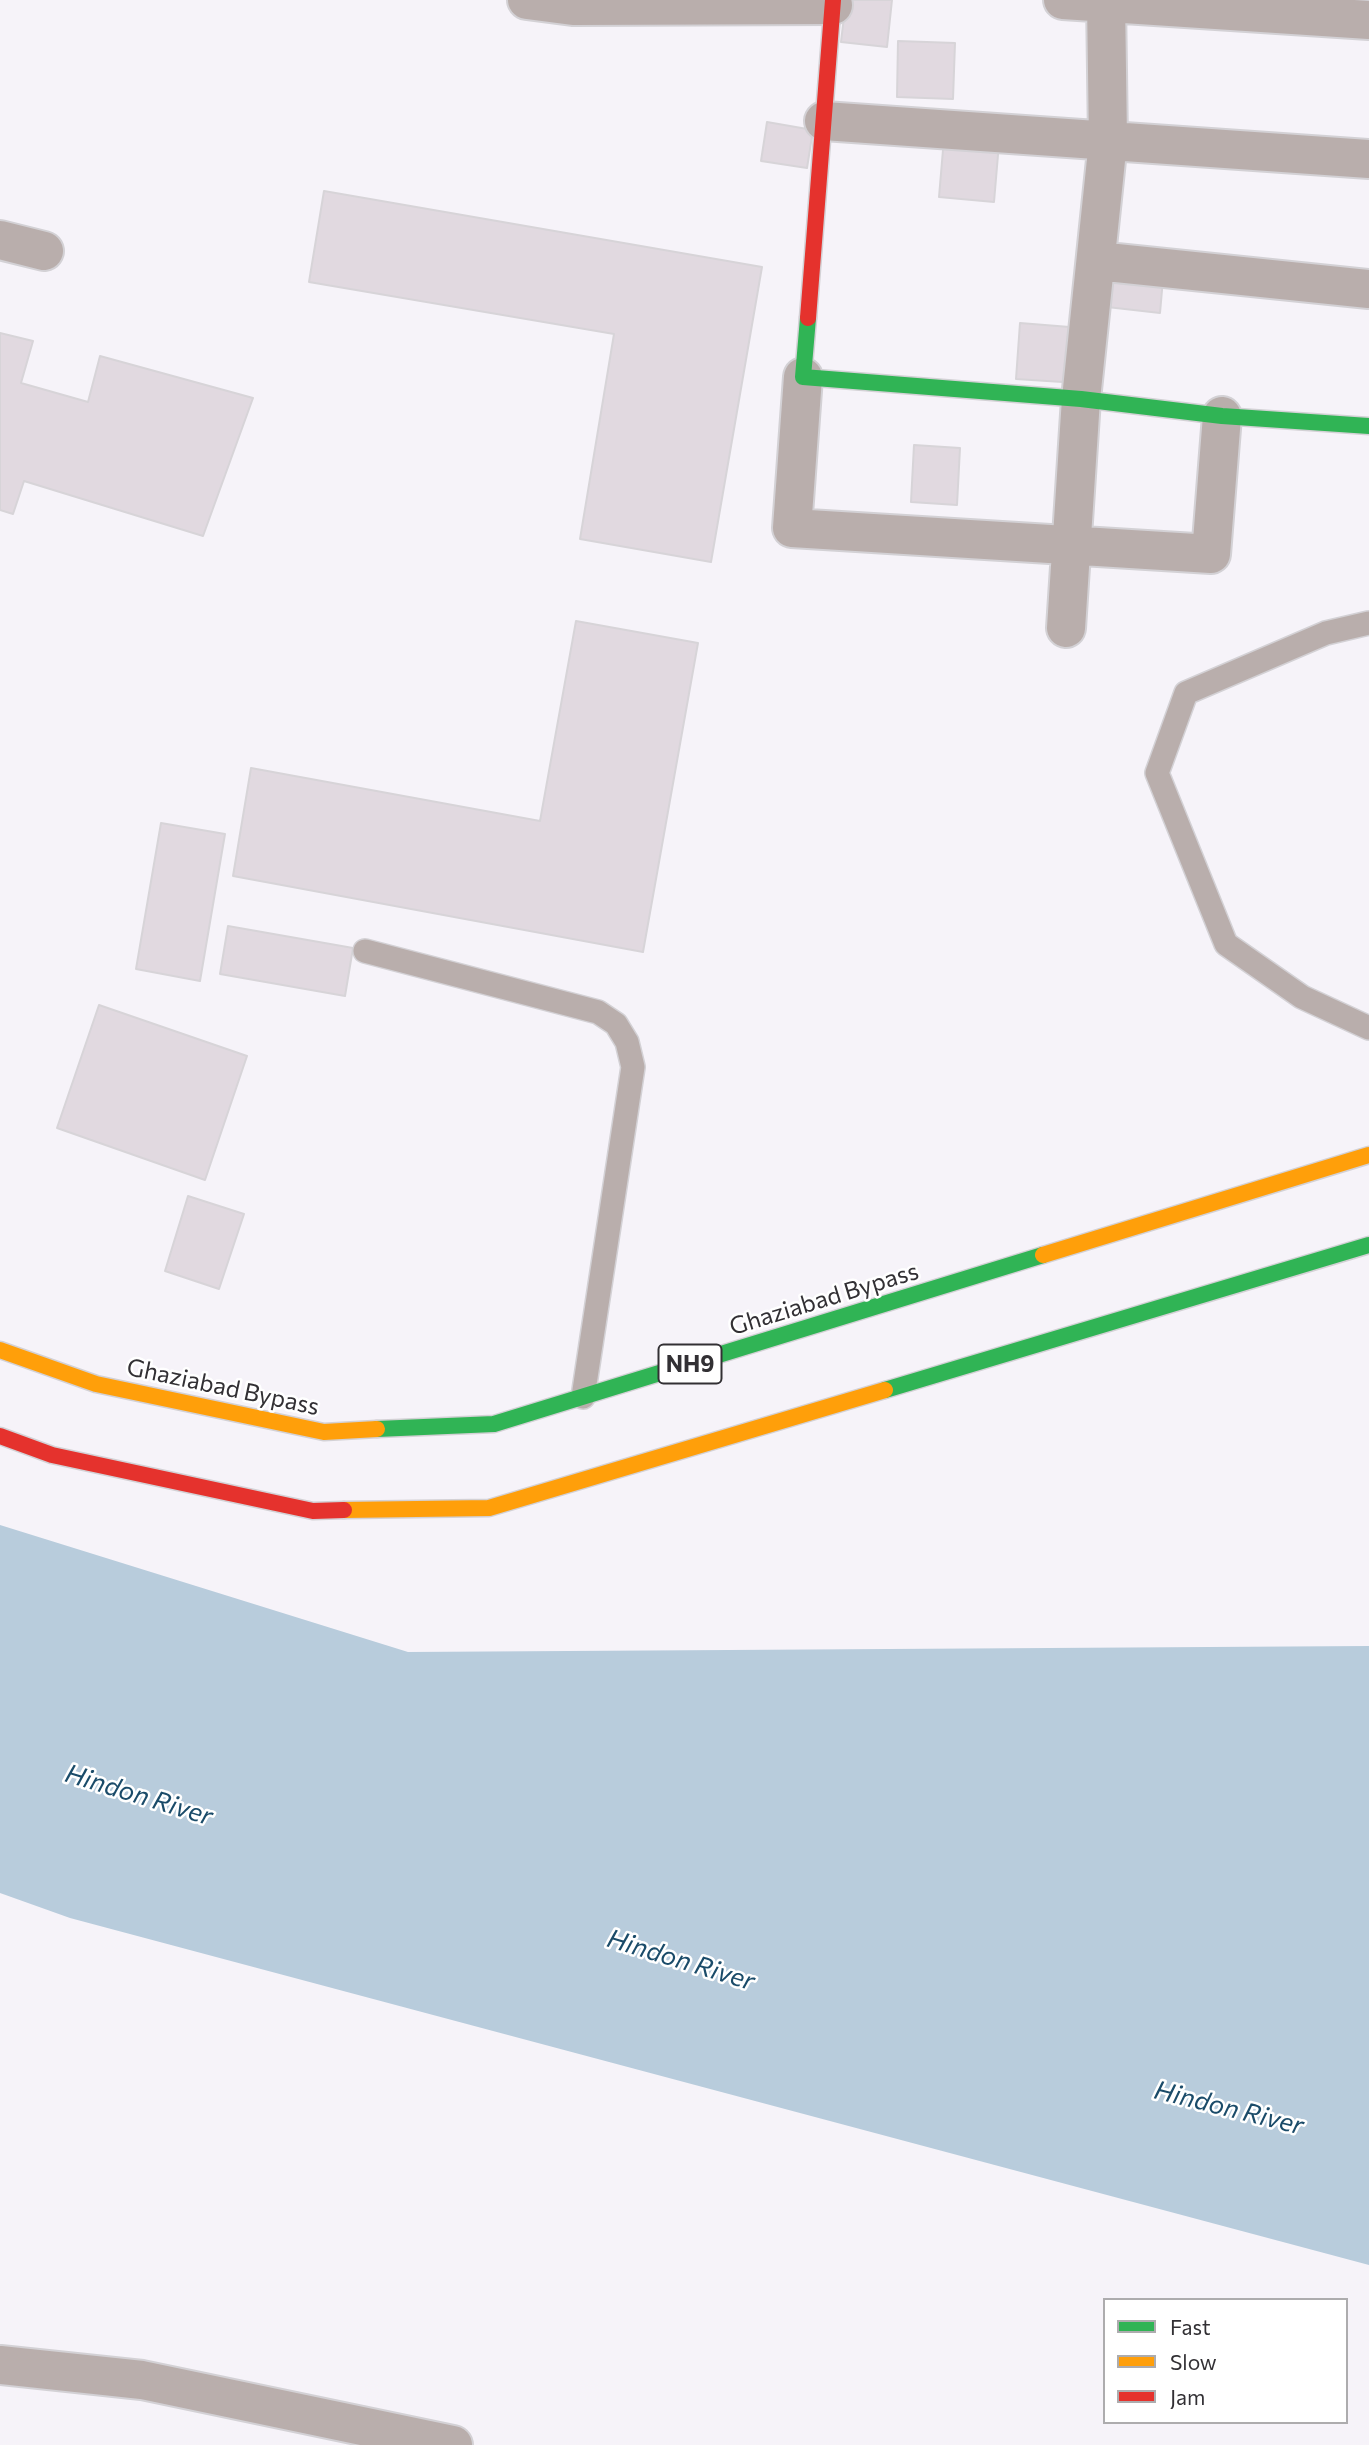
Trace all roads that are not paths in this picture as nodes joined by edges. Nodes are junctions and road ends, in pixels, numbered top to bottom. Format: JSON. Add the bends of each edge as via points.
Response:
{"nodes":[{"id":1,"x":527,"y":0,"type":"edge"},
{"id":2,"x":1063,"y":0,"type":"edge"},
{"id":3,"x":1106,"y":1,"type":"edge"},
{"id":4,"x":833,"y":2,"type":"edge"},
{"id":5,"x":1369,"y":20,"type":"edge"},
{"id":6,"x":824,"y":121,"type":"junction"},
{"id":7,"x":1108,"y":141,"type":"junction"},
{"id":8,"x":1369,"y":159,"type":"edge"},
{"id":9,"x":0,"y":240,"type":"edge"},
{"id":10,"x":44,"y":251,"type":"dead end"},
{"id":11,"x":1097,"y":261,"type":"junction"},
{"id":12,"x":1369,"y":289,"type":"edge"},
{"id":13,"x":803,"y":377,"type":"junction"},
{"id":14,"x":1081,"y":399,"type":"junction"},
{"id":15,"x":1222,"y":416,"type":"junction"},
{"id":16,"x":1369,"y":426,"type":"edge"},
{"id":17,"x":1071,"y":545,"type":"junction"},
{"id":18,"x":1369,"y":623,"type":"edge"},
{"id":19,"x":1066,"y":628,"type":"dead end"},
{"id":20,"x":365,"y":951,"type":"dead end"},
{"id":21,"x":1369,"y":1028,"type":"edge"},
{"id":22,"x":1369,"y":1155,"type":"edge"},
{"id":23,"x":1369,"y":1245,"type":"edge"},
{"id":24,"x":0,"y":1350,"type":"edge"},
{"id":25,"x":583,"y":1397,"type":"junction"},
{"id":26,"x":0,"y":1436,"type":"edge"},
{"id":27,"x":0,"y":2365,"type":"edge"},
{"id":28,"x":453,"y":2445,"type":"edge"}],
"edges":[{"from":1,"to":4,"type":"street","via":[[573,6]]},
{"from":2,"to":3,"type":"street"},
{"from":3,"to":5,"type":"street"},
{"from":3,"to":7,"type":"street"},
{"from":4,"to":6,"type":"main road"},
{"from":6,"to":7,"type":"street"},
{"from":6,"to":13,"type":"main road"},
{"from":7,"to":8,"type":"street"},
{"from":7,"to":11,"type":"street"},
{"from":9,"to":10,"type":"street"},
{"from":11,"to":12,"type":"street"},
{"from":11,"to":14,"type":"street"},
{"from":13,"to":14,"type":"main road"},
{"from":13,"to":17,"type":"street","via":[[792,528]]},
{"from":14,"to":15,"type":"main road"},
{"from":14,"to":17,"type":"street"},
{"from":15,"to":16,"type":"main road"},
{"from":15,"to":17,"type":"street","via":[[1211,554]]},
{"from":17,"to":19,"type":"street"},
{"from":18,"to":21,"type":"lane","via":[[1326,633],[1186,693],[1157,773],[1226,944],[1302,997]]},
{"from":20,"to":25,"type":"lane","via":[[598,1012],[616,1024],[627,1042],[633,1067]]},
{"from":22,"to":25,"type":"main road","name":"Ghaziabad Bypass","number":"NH9"},
{"from":23,"to":26,"type":"main road","via":[[489,1508],[313,1511],[52,1455]]},
{"from":24,"to":25,"type":"main road","name":"Ghaziabad Bypass","number":"NH9","via":[[96,1384],[324,1432],[494,1424]]},
{"from":27,"to":28,"type":"street","via":[[142,2380]]}]}
